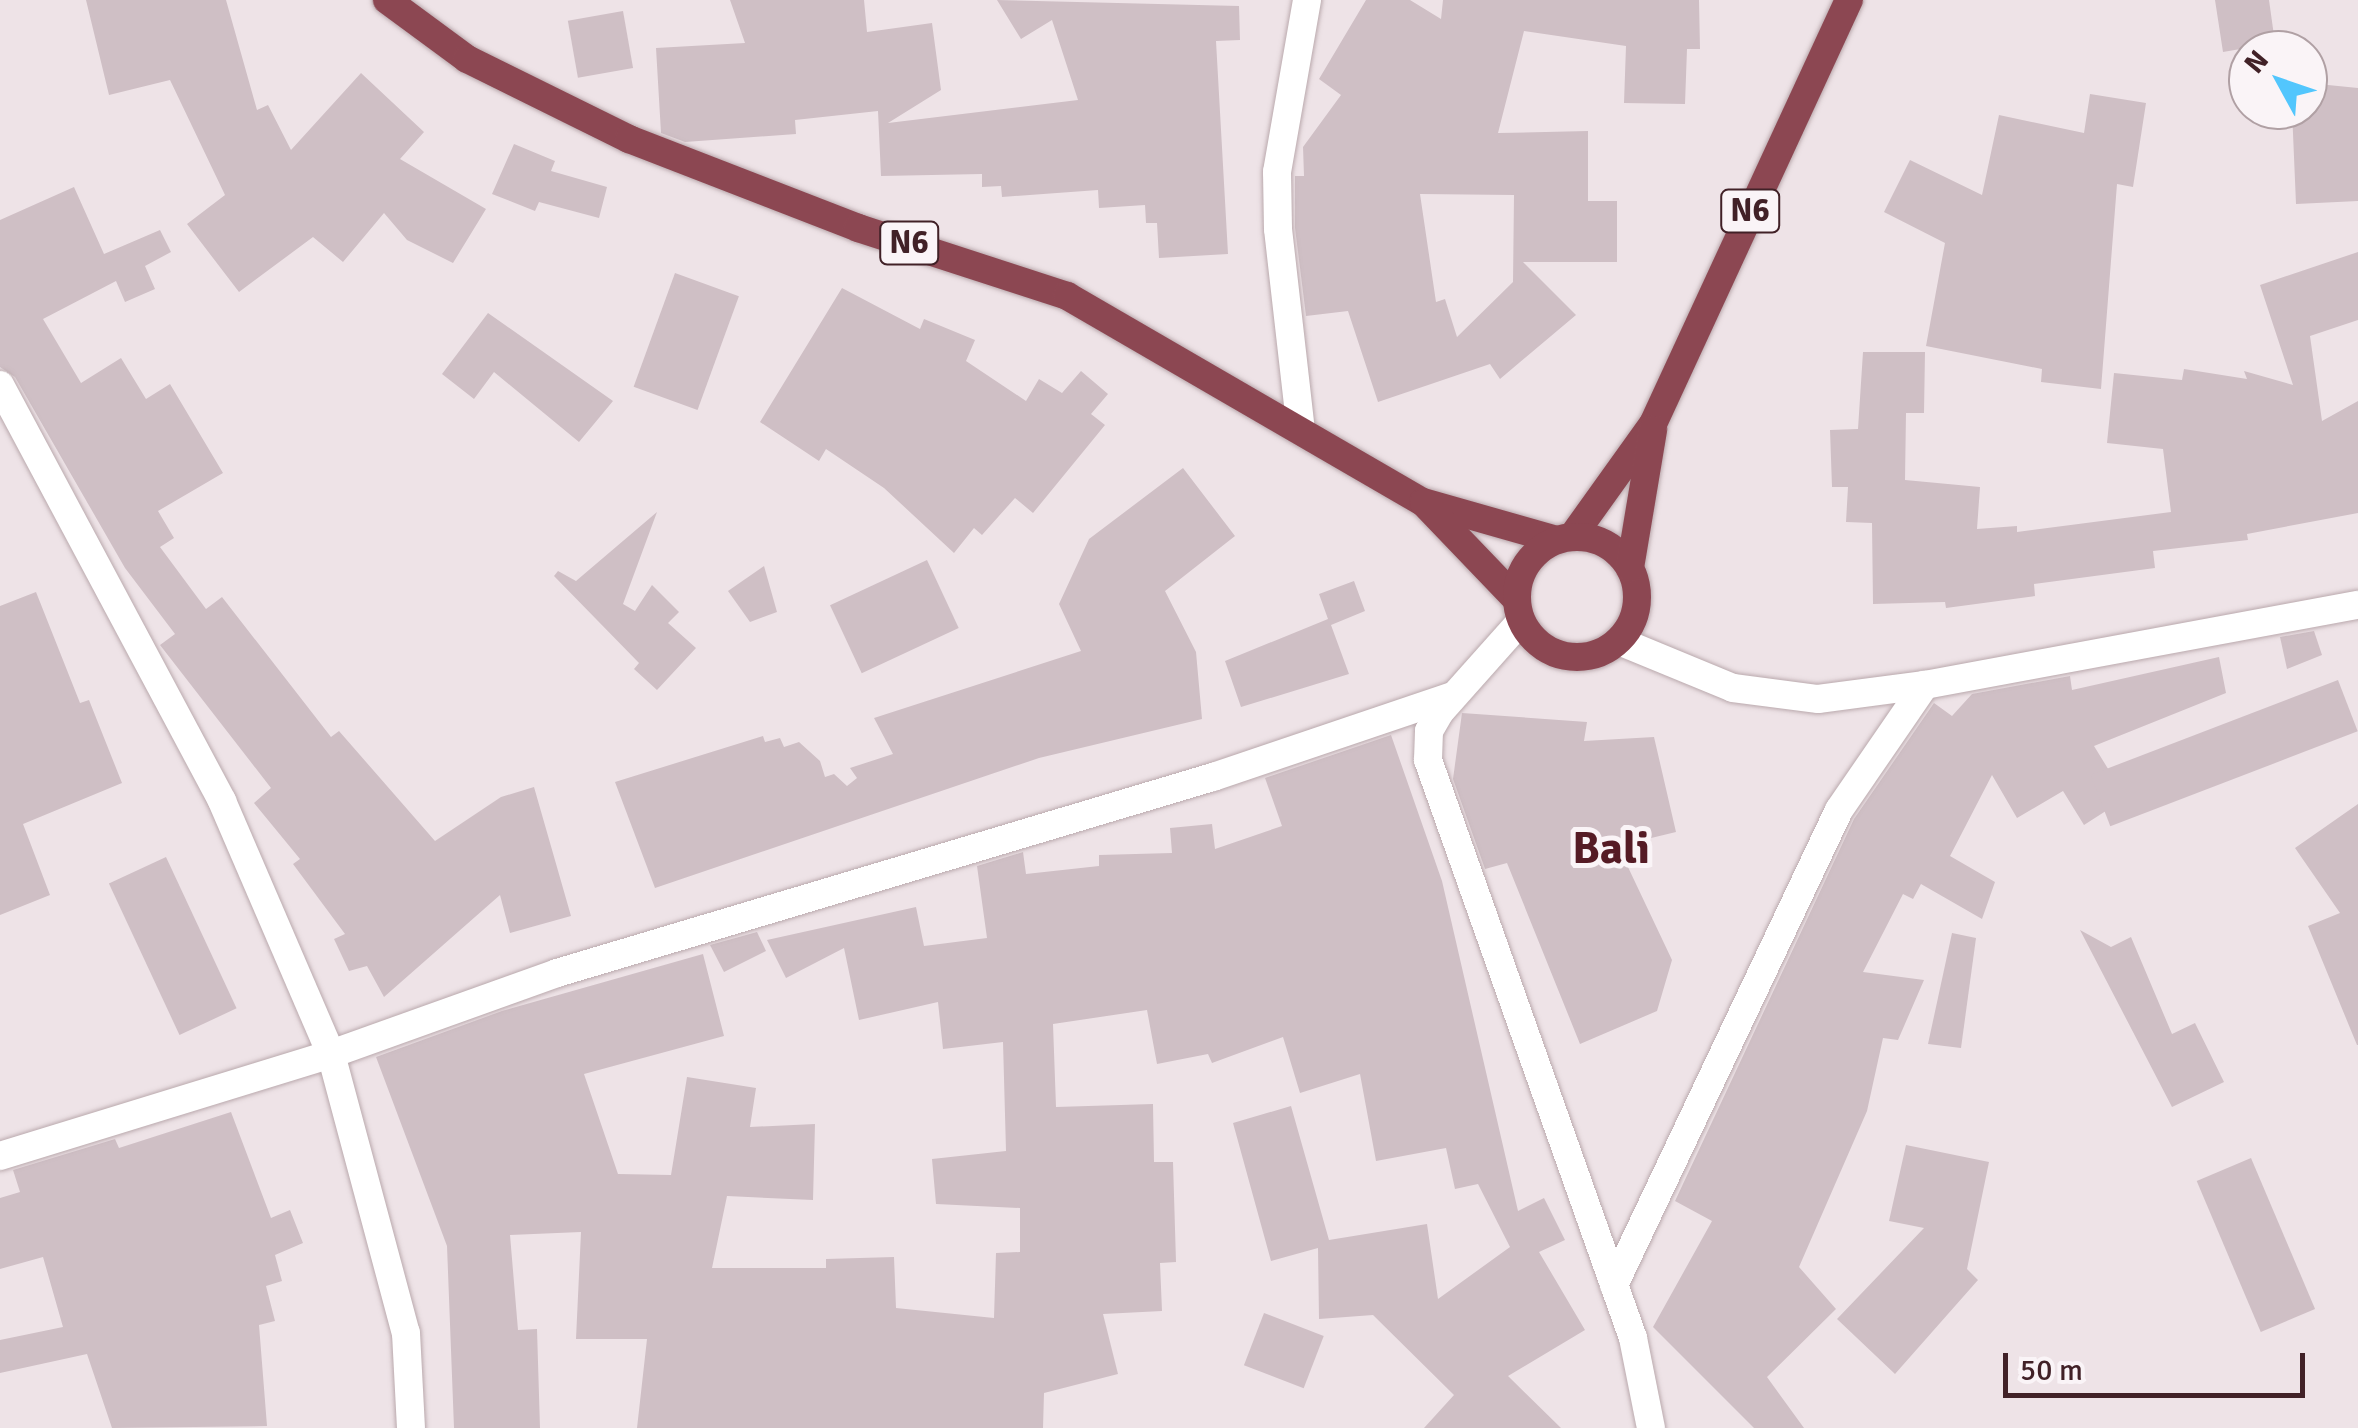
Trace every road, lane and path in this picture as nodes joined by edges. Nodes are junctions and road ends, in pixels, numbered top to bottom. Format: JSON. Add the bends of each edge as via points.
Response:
{"nodes":[{"id":1,"x":387,"y":0,"type":"edge"},
{"id":2,"x":1307,"y":0,"type":"edge"},
{"id":3,"x":1849,"y":0,"type":"edge"},
{"id":4,"x":0,"y":385,"type":"edge"},
{"id":5,"x":1654,"y":424,"type":"junction"},
{"id":6,"x":1301,"y":431,"type":"junction"},
{"id":7,"x":1423,"y":502,"type":"junction"},
{"id":8,"x":1564,"y":538,"type":"junction"},
{"id":9,"x":1630,"y":568,"type":"junction"},
{"id":10,"x":2358,"y":605,"type":"edge"},
{"id":11,"x":1519,"y":610,"type":"junction"},
{"id":12,"x":1618,"y":641,"type":"junction"},
{"id":13,"x":1925,"y":685,"type":"junction"},
{"id":14,"x":1452,"y":696,"type":"junction"},
{"id":15,"x":330,"y":1054,"type":"junction"},
{"id":16,"x":0,"y":1156,"type":"edge"},
{"id":17,"x":1614,"y":1285,"type":"junction"},
{"id":18,"x":411,"y":1428,"type":"edge"},
{"id":19,"x":1651,"y":1428,"type":"edge"}],
"edges":[{"from":1,"to":6,"type":"highway","number":"N6","via":[[467,59],[629,139],[858,228],[1067,296]]},
{"from":2,"to":6,"type":"street","via":[[1278,172],[1278,229]]},
{"from":3,"to":5,"type":"highway","number":"N6"},
{"from":4,"to":15,"type":"street","via":[[222,801]]},
{"from":5,"to":8,"type":"highway","number":"N6"},
{"from":5,"to":9,"type":"highway","number":"N6"},
{"from":6,"to":7,"type":"highway","number":"N6"},
{"from":7,"to":8,"type":"highway","number":"N6"},
{"from":7,"to":11,"type":"highway","number":"N6"},
{"from":8,"to":9,"type":"highway","number":"N6","via":[[1594,539]]},
{"from":8,"to":11,"type":"highway","number":"N6","via":[[1520,574]]},
{"from":9,"to":12,"type":"highway","number":"N6","via":[[1637,593],[1633,619]]},
{"from":10,"to":13,"type":"street"},
{"from":11,"to":12,"type":"highway","number":"N6","via":[[1544,646],[1576,658]]},
{"from":11,"to":14,"type":"street"},
{"from":12,"to":13,"type":"street","via":[[1733,688],[1776,697]]},
{"from":13,"to":17,"type":"street","via":[[1839,810]]},
{"from":14,"to":15,"type":"street","via":[[1213,776],[557,972]]},
{"from":14,"to":17,"type":"street","via":[[1430,731],[1428,760]]},
{"from":15,"to":16,"type":"street"},
{"from":15,"to":18,"type":"street","via":[[406,1334]]},
{"from":17,"to":19,"type":"street"}]}
